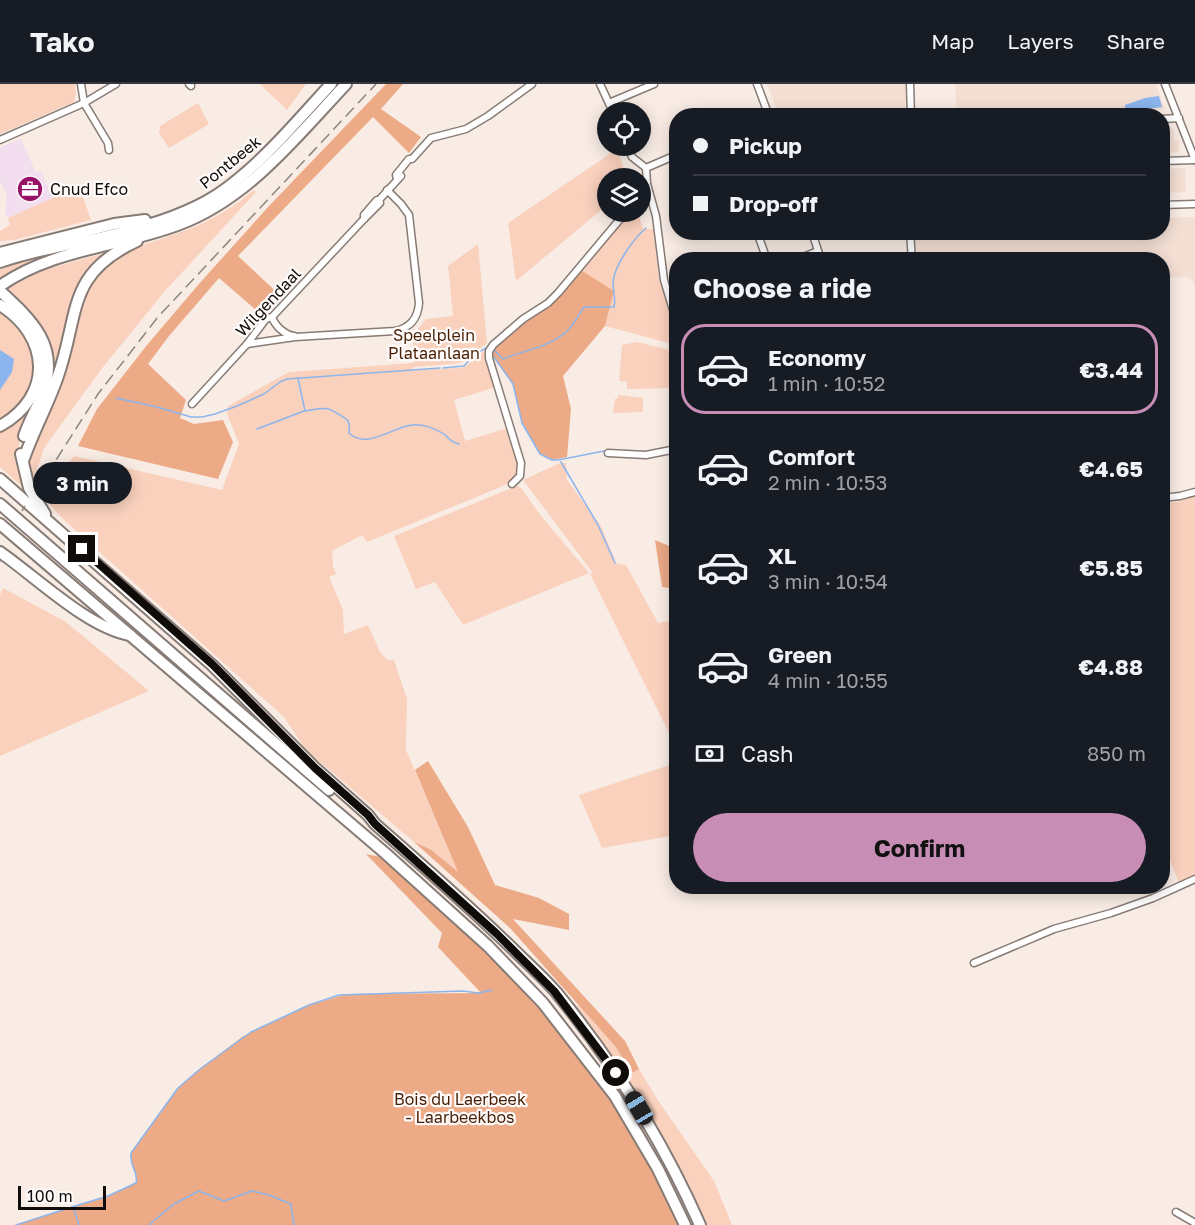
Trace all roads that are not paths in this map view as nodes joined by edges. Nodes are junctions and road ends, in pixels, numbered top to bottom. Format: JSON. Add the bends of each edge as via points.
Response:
{"nodes":[{"id":1,"x":81,"y":84,"type":"edge"},
{"id":2,"x":116,"y":84,"type":"edge"},
{"id":3,"x":331,"y":84,"type":"edge"},
{"id":4,"x":346,"y":84,"type":"edge"},
{"id":5,"x":532,"y":84,"type":"edge"},
{"id":6,"x":600,"y":84,"type":"edge"},
{"id":7,"x":654,"y":84,"type":"edge"},
{"id":8,"x":758,"y":84,"type":"edge"},
{"id":9,"x":910,"y":84,"type":"edge"},
{"id":10,"x":1165,"y":84,"type":"edge"},
{"id":11,"x":609,"y":102,"type":"edge"},
{"id":12,"x":611,"y":102,"type":"edge"},
{"id":13,"x":84,"y":103,"type":"junction"},
{"id":14,"x":766,"y":108,"type":"edge"},
{"id":15,"x":911,"y":108,"type":"edge"},
{"id":16,"x":1179,"y":118,"type":"junction"},
{"id":17,"x":1170,"y":119,"type":"edge"},
{"id":18,"x":0,"y":140,"type":"edge"},
{"id":19,"x":109,"y":150,"type":"dead end"},
{"id":20,"x":632,"y":156,"type":"edge"},
{"id":21,"x":669,"y":158,"type":"edge"},
{"id":22,"x":1170,"y":160,"type":"edge"},
{"id":23,"x":1195,"y":160,"type":"edge"},
{"id":24,"x":646,"y":168,"type":"joint"},
{"id":25,"x":387,"y":190,"type":"junction"},
{"id":26,"x":651,"y":198,"type":"edge"},
{"id":27,"x":1195,"y":204,"type":"edge"},
{"id":28,"x":1170,"y":205,"type":"edge"},
{"id":29,"x":618,"y":222,"type":"edge"},
{"id":30,"x":161,"y":226,"type":"junction"},
{"id":31,"x":815,"y":240,"type":"edge"},
{"id":32,"x":818,"y":251,"type":"edge"},
{"id":33,"x":0,"y":253,"type":"edge"},
{"id":34,"x":0,"y":262,"type":"edge"},
{"id":35,"x":0,"y":286,"type":"edge"},
{"id":36,"x":0,"y":291,"type":"edge"},
{"id":37,"x":669,"y":298,"type":"edge"},
{"id":38,"x":0,"y":305,"type":"edge"},
{"id":39,"x":272,"y":317,"type":"junction"},
{"id":40,"x":295,"y":337,"type":"junction"},
{"id":41,"x":247,"y":344,"type":"junction"},
{"id":42,"x":192,"y":404,"type":"dead end"},
{"id":43,"x":0,"y":426,"type":"edge"},
{"id":44,"x":669,"y":450,"type":"edge"},
{"id":45,"x":608,"y":453,"type":"dead end"},
{"id":46,"x":23,"y":461,"type":"junction"},
{"id":47,"x":0,"y":479,"type":"edge"},
{"id":48,"x":512,"y":484,"type":"dead end"},
{"id":49,"x":1195,"y":492,"type":"edge"},
{"id":50,"x":1170,"y":497,"type":"edge"},
{"id":51,"x":0,"y":504,"type":"edge"},
{"id":52,"x":47,"y":519,"type":"junction"},
{"id":53,"x":0,"y":524,"type":"edge"},
{"id":54,"x":0,"y":546,"type":"edge"},
{"id":55,"x":0,"y":552,"type":"edge"},
{"id":56,"x":15,"y":562,"type":"junction"},
{"id":57,"x":131,"y":636,"type":"junction"},
{"id":58,"x":375,"y":824,"type":"junction"},
{"id":59,"x":1195,"y":879,"type":"edge"},
{"id":60,"x":1170,"y":890,"type":"edge"},
{"id":61,"x":1162,"y":894,"type":"edge"},
{"id":62,"x":974,"y":963,"type":"dead end"},
{"id":63,"x":1176,"y":1212,"type":"dead end"},
{"id":64,"x":1195,"y":1223,"type":"edge"},
{"id":65,"x":685,"y":1225,"type":"edge"},
{"id":66,"x":700,"y":1225,"type":"edge"}],
"edges":[{"from":1,"to":13,"type":"street"},
{"from":2,"to":13,"type":"street"},
{"from":3,"to":30,"type":"highway","name":"Pontbeek","via":[[243,175]]},
{"from":4,"to":30,"type":"highway","via":[[239,191],[197,217]]},
{"from":5,"to":25,"type":"street","name":"Wilgendaal","via":[[466,129],[431,138]]},
{"from":6,"to":11,"type":"street"},
{"from":7,"to":12,"type":"street"},
{"from":8,"to":14,"type":"street"},
{"from":9,"to":15,"type":"street"},
{"from":10,"to":16,"type":"street"},
{"from":13,"to":18,"type":"street"},
{"from":13,"to":19,"type":"street"},
{"from":16,"to":17,"type":"street"},
{"from":16,"to":23,"type":"street"},
{"from":20,"to":24,"type":"street"},
{"from":21,"to":24,"type":"street"},
{"from":22,"to":23,"type":"street"},
{"from":25,"to":39,"type":"street","name":"Wilgendaal"},
{"from":25,"to":40,"type":"street","via":[[409,214],[419,303],[415,318],[395,331]]},
{"from":26,"to":37,"type":"street"},
{"from":27,"to":28,"type":"street"},
{"from":29,"to":48,"type":"street","via":[[558,293],[489,351],[521,463],[520,476]]},
{"from":30,"to":33,"type":"highway","via":[[151,219],[114,224]]},
{"from":30,"to":34,"type":"highway","name":"Pontbeek"},
{"from":30,"to":35,"type":"highway","via":[[53,259]]},
{"from":30,"to":46,"type":"highway","via":[[112,253],[86,280],[57,379]]},
{"from":31,"to":32,"type":"street"},
{"from":36,"to":46,"type":"highway","via":[[36,326],[46,352],[47,379],[25,434]]},
{"from":38,"to":43,"type":"highway","via":[[24,324],[33,337],[40,369],[28,402],[17,416]]},
{"from":39,"to":40,"type":"street","via":[[283,332]]},
{"from":39,"to":41,"type":"street","name":"Wilgendaal","via":[[266,319]]},
{"from":40,"to":41,"type":"street"},
{"from":41,"to":42,"type":"street","name":"Wilgendaal"},
{"from":44,"to":45,"type":"street","via":[[646,455]]},
{"from":46,"to":52,"type":"highway","via":[[29,488]]},
{"from":47,"to":52,"type":"highway"},
{"from":49,"to":50,"type":"street"},
{"from":51,"to":58,"type":"highway","via":[[324,786],[364,820]]},
{"from":52,"to":58,"type":"highway","via":[[230,682]]},
{"from":53,"to":57,"type":"highway"},
{"from":54,"to":56,"type":"highway"},
{"from":55,"to":56,"type":"highway"},
{"from":56,"to":57,"type":"highway","via":[[114,633]]},
{"from":57,"to":65,"type":"highway","via":[[393,861],[488,946],[543,1003],[615,1096]]},
{"from":58,"to":66,"type":"highway","via":[[554,991],[628,1090],[670,1162]]},
{"from":59,"to":60,"type":"street"},
{"from":61,"to":62,"type":"street","via":[[1054,929]]},
{"from":63,"to":64,"type":"street"}]}
